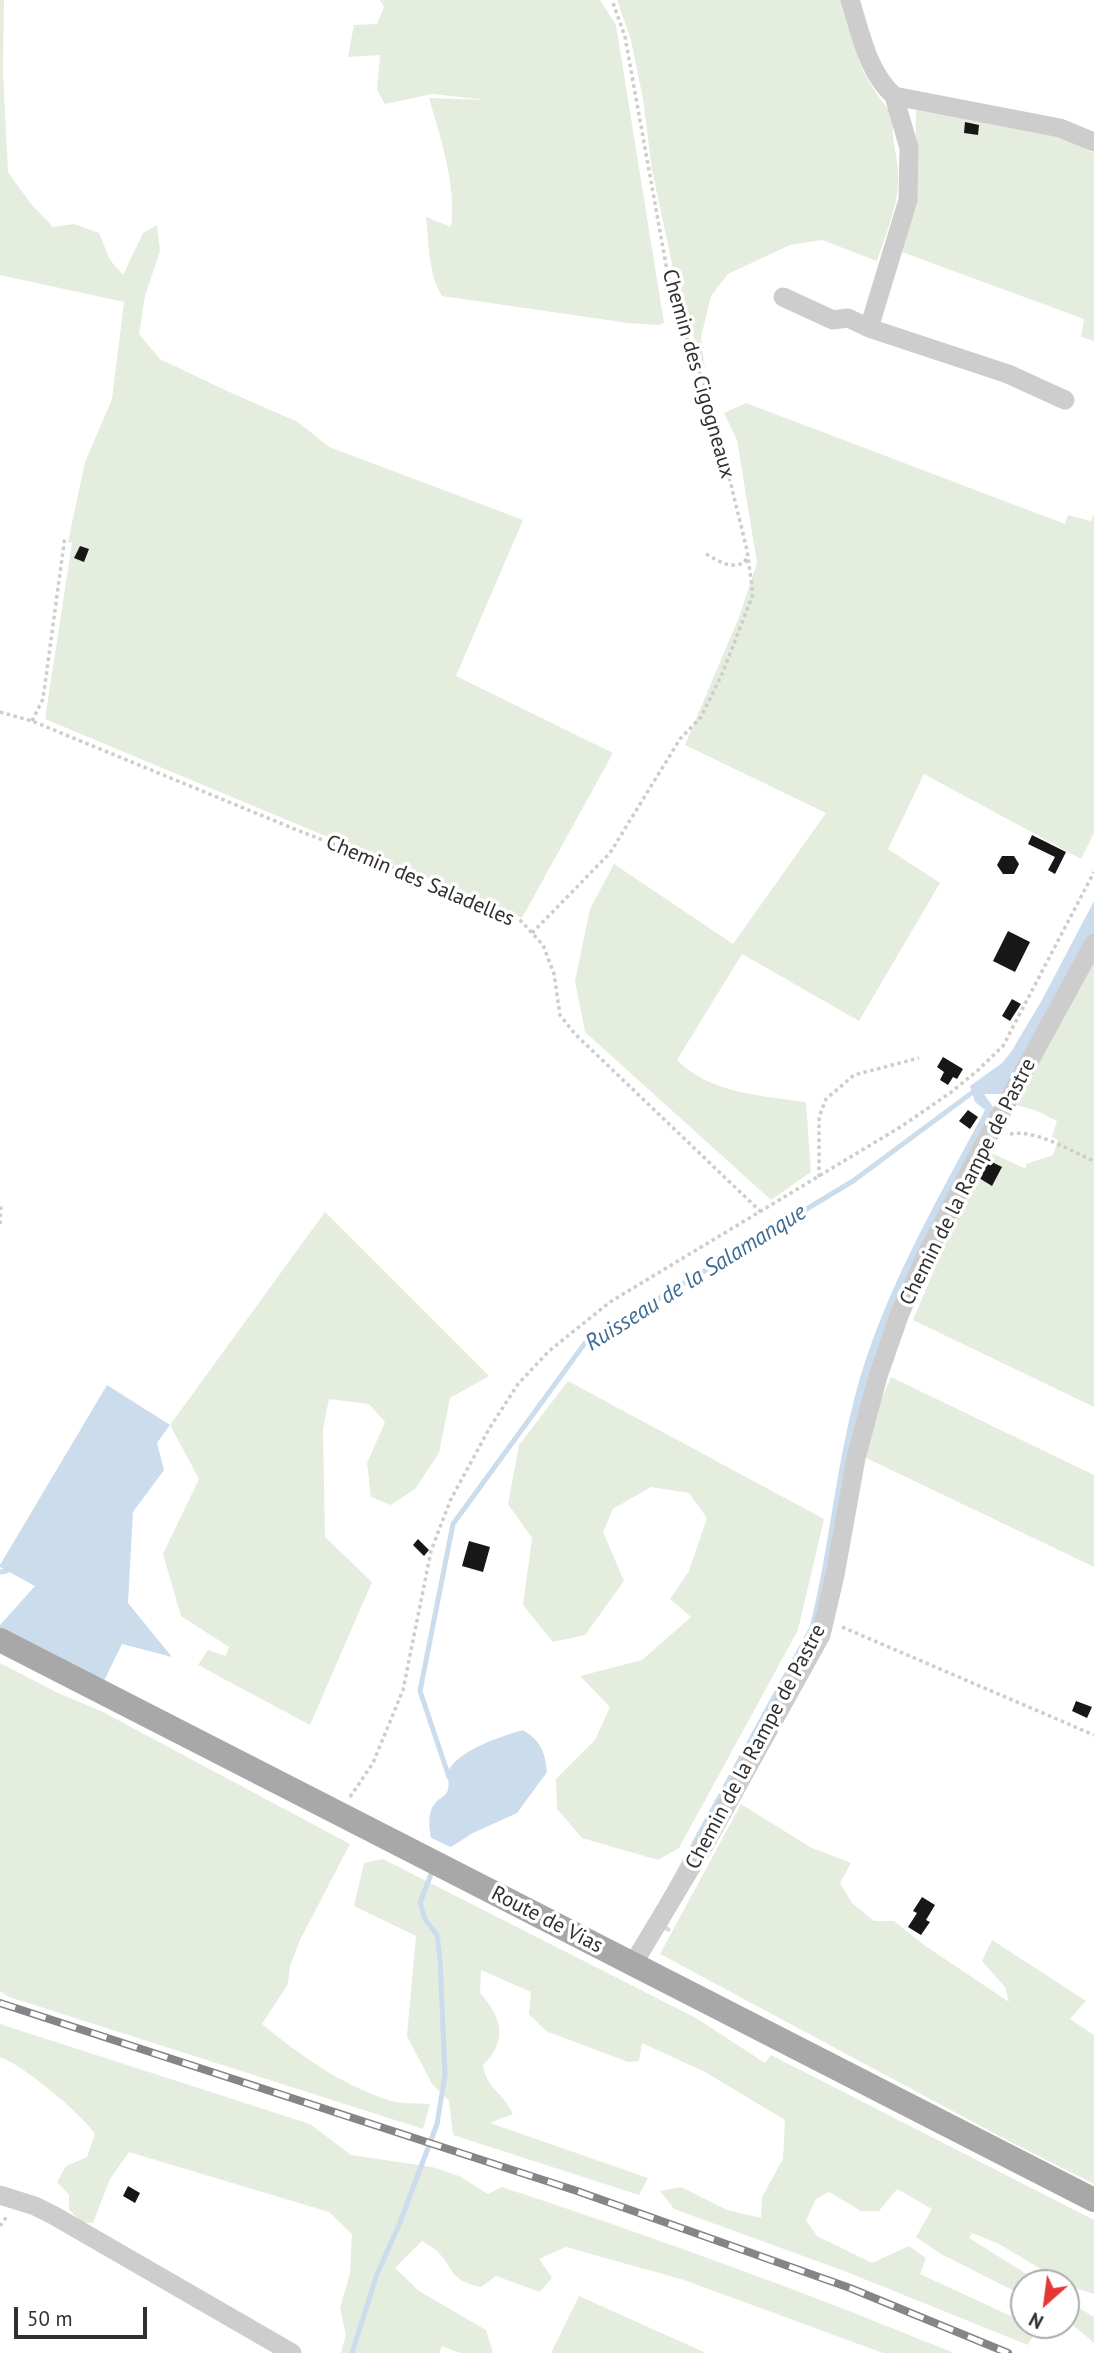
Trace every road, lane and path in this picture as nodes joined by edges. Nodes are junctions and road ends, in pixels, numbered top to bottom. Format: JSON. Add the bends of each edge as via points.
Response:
{"nodes":[{"id":1,"x":612,"y":0,"type":"edge"},
{"id":2,"x":850,"y":0,"type":"edge"},
{"id":3,"x":894,"y":96,"type":"junction"},
{"id":4,"x":1094,"y":142,"type":"edge"},
{"id":5,"x":783,"y":297,"type":"dead end"},
{"id":6,"x":869,"y":328,"type":"junction"},
{"id":7,"x":1065,"y":400,"type":"dead end"},
{"id":8,"x":65,"y":536,"type":"dead end"},
{"id":9,"x":747,"y":550,"type":"junction"},
{"id":10,"x":706,"y":554,"type":"dead end"},
{"id":11,"x":0,"y":712,"type":"edge"},
{"id":12,"x":32,"y":721,"type":"junction"},
{"id":13,"x":1094,"y":872,"type":"edge"},
{"id":14,"x":532,"y":933,"type":"junction"},
{"id":15,"x":1094,"y":943,"type":"edge"},
{"id":16,"x":919,"y":1058,"type":"dead end"},
{"id":17,"x":987,"y":1139,"type":"junction"},
{"id":18,"x":1094,"y":1161,"type":"edge"},
{"id":19,"x":819,"y":1177,"type":"junction"},
{"id":20,"x":1,"y":1204,"type":"edge"},
{"id":21,"x":761,"y":1212,"type":"junction"},
{"id":22,"x":0,"y":1224,"type":"edge"},
{"id":23,"x":825,"y":1619,"type":"junction"},
{"id":24,"x":0,"y":1640,"type":"edge"},
{"id":25,"x":1094,"y":1735,"type":"edge"},
{"id":26,"x":341,"y":1814,"type":"junction"},
{"id":27,"x":633,"y":1964,"type":"junction"},
{"id":28,"x":0,"y":2195,"type":"edge"},
{"id":29,"x":1094,"y":2200,"type":"edge"},
{"id":30,"x":292,"y":2353,"type":"edge"}],
"edges":[{"from":1,"to":9,"type":"path","name":"Chemin des Cigogneaux","via":[[625,37],[671,298],[711,404]]},
{"from":2,"to":3,"type":"street","via":[[872,69]]},
{"from":3,"to":4,"type":"street","via":[[1060,128]]},
{"from":3,"to":6,"type":"street","via":[[909,148],[908,200]]},
{"from":5,"to":6,"type":"street","via":[[833,320],[848,318]]},
{"from":6,"to":7,"type":"street","via":[[1008,374]]},
{"from":8,"to":12,"type":"path","via":[[43,699]]},
{"from":9,"to":10,"type":"path","via":[[745,562],[737,566]]},
{"from":9,"to":14,"type":"path","name":"Chemin des Cigogneaux","via":[[753,594],[701,717],[680,739],[610,853]]},
{"from":11,"to":12,"type":"path","name":"Chemin des Saladelles"},
{"from":12,"to":14,"type":"path","name":"Chemin des Saladelles","via":[[491,905],[521,921]]},
{"from":13,"to":19,"type":"path","via":[[1003,1046],[950,1093]]},
{"from":14,"to":21,"type":"path","name":"Chemin des Saladelles","via":[[543,945],[554,974],[560,1015],[575,1034]]},
{"from":15,"to":17,"type":"street","name":"Chemin de la Rampe de Pastre"},
{"from":16,"to":19,"type":"path","via":[[854,1075],[826,1099],[819,1117]]},
{"from":17,"to":18,"type":"path","via":[[1020,1132]]},
{"from":17,"to":23,"type":"street","name":"Chemin de la Rampe de Pastre","via":[[900,1313],[878,1376],[856,1458]]},
{"from":19,"to":21,"type":"path"},
{"from":20,"to":22,"type":"path"},
{"from":21,"to":26,"type":"path","via":[[610,1302],[549,1351],[519,1384],[450,1500],[431,1551],[403,1690],[373,1763]]},
{"from":23,"to":25,"type":"path"},
{"from":23,"to":27,"type":"street","name":"Chemin de la Rampe de Pastre","via":[[821,1635],[777,1715]]},
{"from":24,"to":26,"type":"main road","name":"Route de Vias"},
{"from":26,"to":27,"type":"main road","name":"Route de Vias"},
{"from":27,"to":29,"type":"main road","name":"Route de Vias"},
{"from":28,"to":30,"type":"street","via":[[53,2215]]}]}
